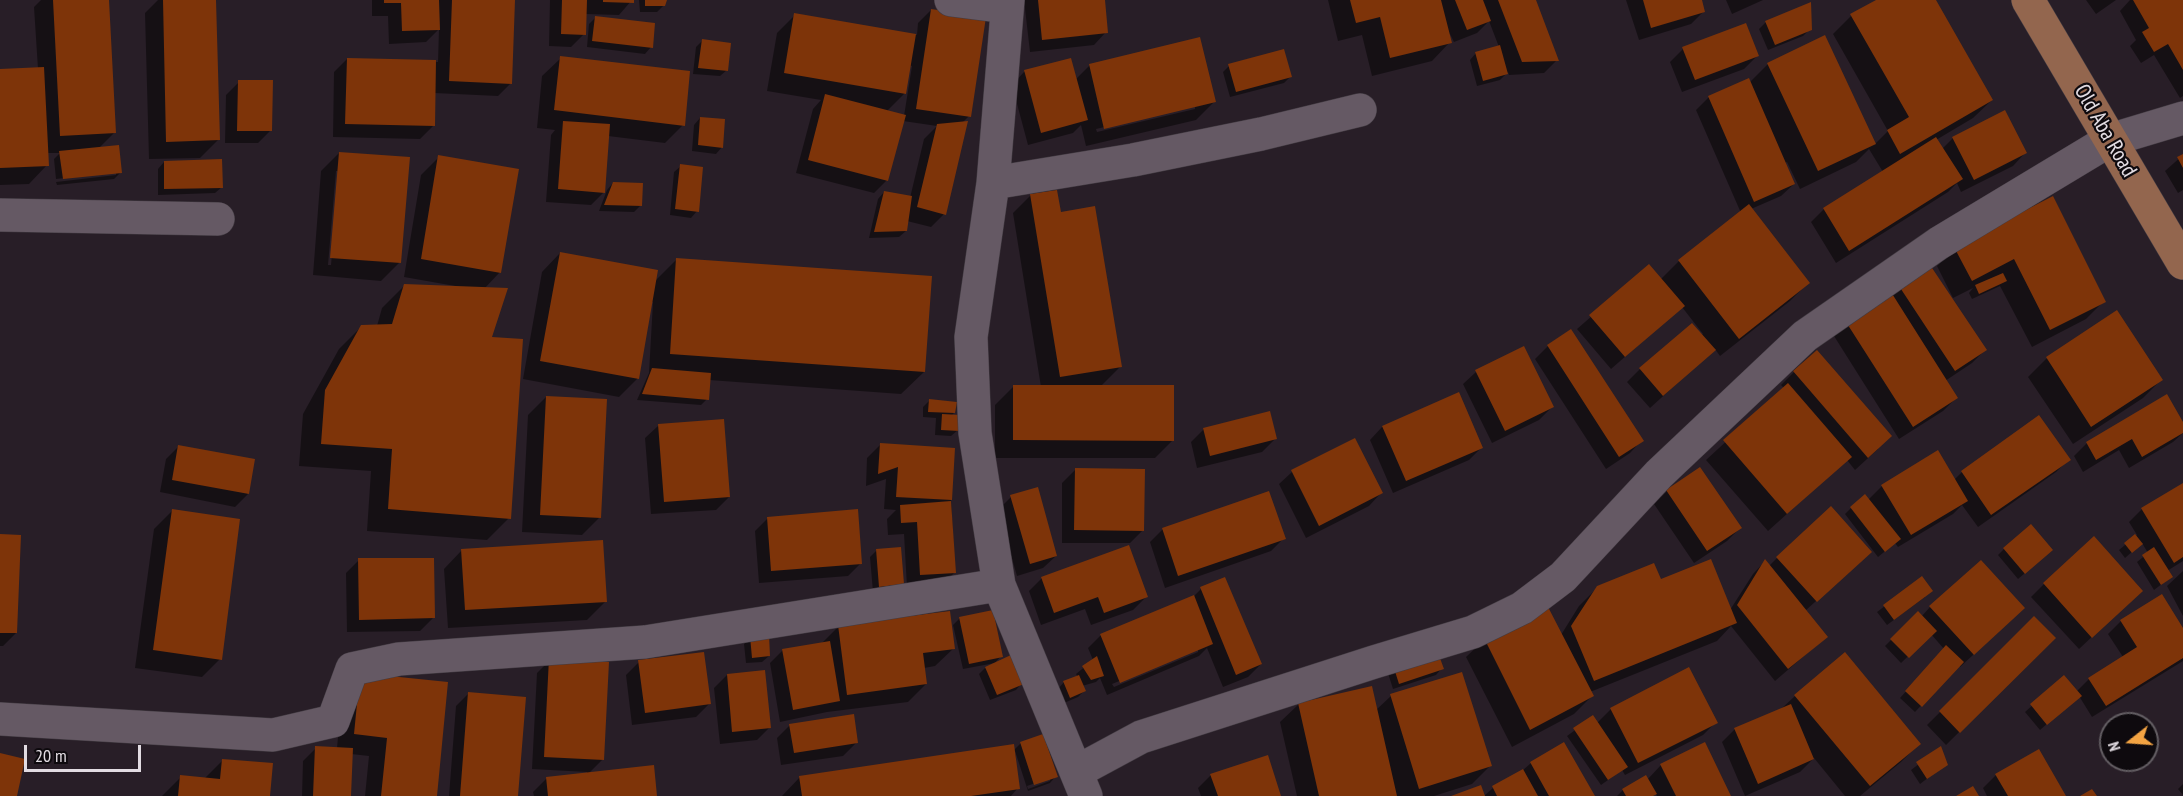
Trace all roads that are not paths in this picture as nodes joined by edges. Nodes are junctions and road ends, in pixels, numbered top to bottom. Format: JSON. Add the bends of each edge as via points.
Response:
{"nodes":[{"id":1,"x":951,"y":0,"type":"edge"},
{"id":2,"x":2028,"y":0,"type":"edge"},
{"id":3,"x":1007,"y":4,"type":"edge"},
{"id":4,"x":1360,"y":110,"type":"dead end"},
{"id":5,"x":2183,"y":118,"type":"edge"},
{"id":6,"x":2110,"y":140,"type":"junction"},
{"id":7,"x":993,"y":183,"type":"junction"},
{"id":8,"x":0,"y":215,"type":"edge"},
{"id":9,"x":218,"y":219,"type":"dead end"},
{"id":10,"x":2183,"y":263,"type":"edge"},
{"id":11,"x":999,"y":585,"type":"junction"},
{"id":12,"x":0,"y":719,"type":"edge"},
{"id":13,"x":1082,"y":784,"type":"edge"}],
"edges":[{"from":1,"to":3,"type":"street"},
{"from":2,"to":6,"type":"main road","name":"Old Aba Road"},
{"from":3,"to":7,"type":"street"},
{"from":4,"to":7,"type":"street","via":[[1133,160]]},
{"from":5,"to":6,"type":"street"},
{"from":6,"to":10,"type":"main road","name":"Old Aba Road"},
{"from":6,"to":13,"type":"street","via":[[1939,243],[1805,336],[1659,474],[1563,577],[1522,608],[1473,632],[1141,737]]},
{"from":7,"to":11,"type":"street","via":[[971,337],[975,433]]},
{"from":8,"to":9,"type":"street"},
{"from":11,"to":12,"type":"street","via":[[645,642],[399,659],[352,669],[333,721],[273,735]]},
{"from":11,"to":13,"type":"street"}]}
